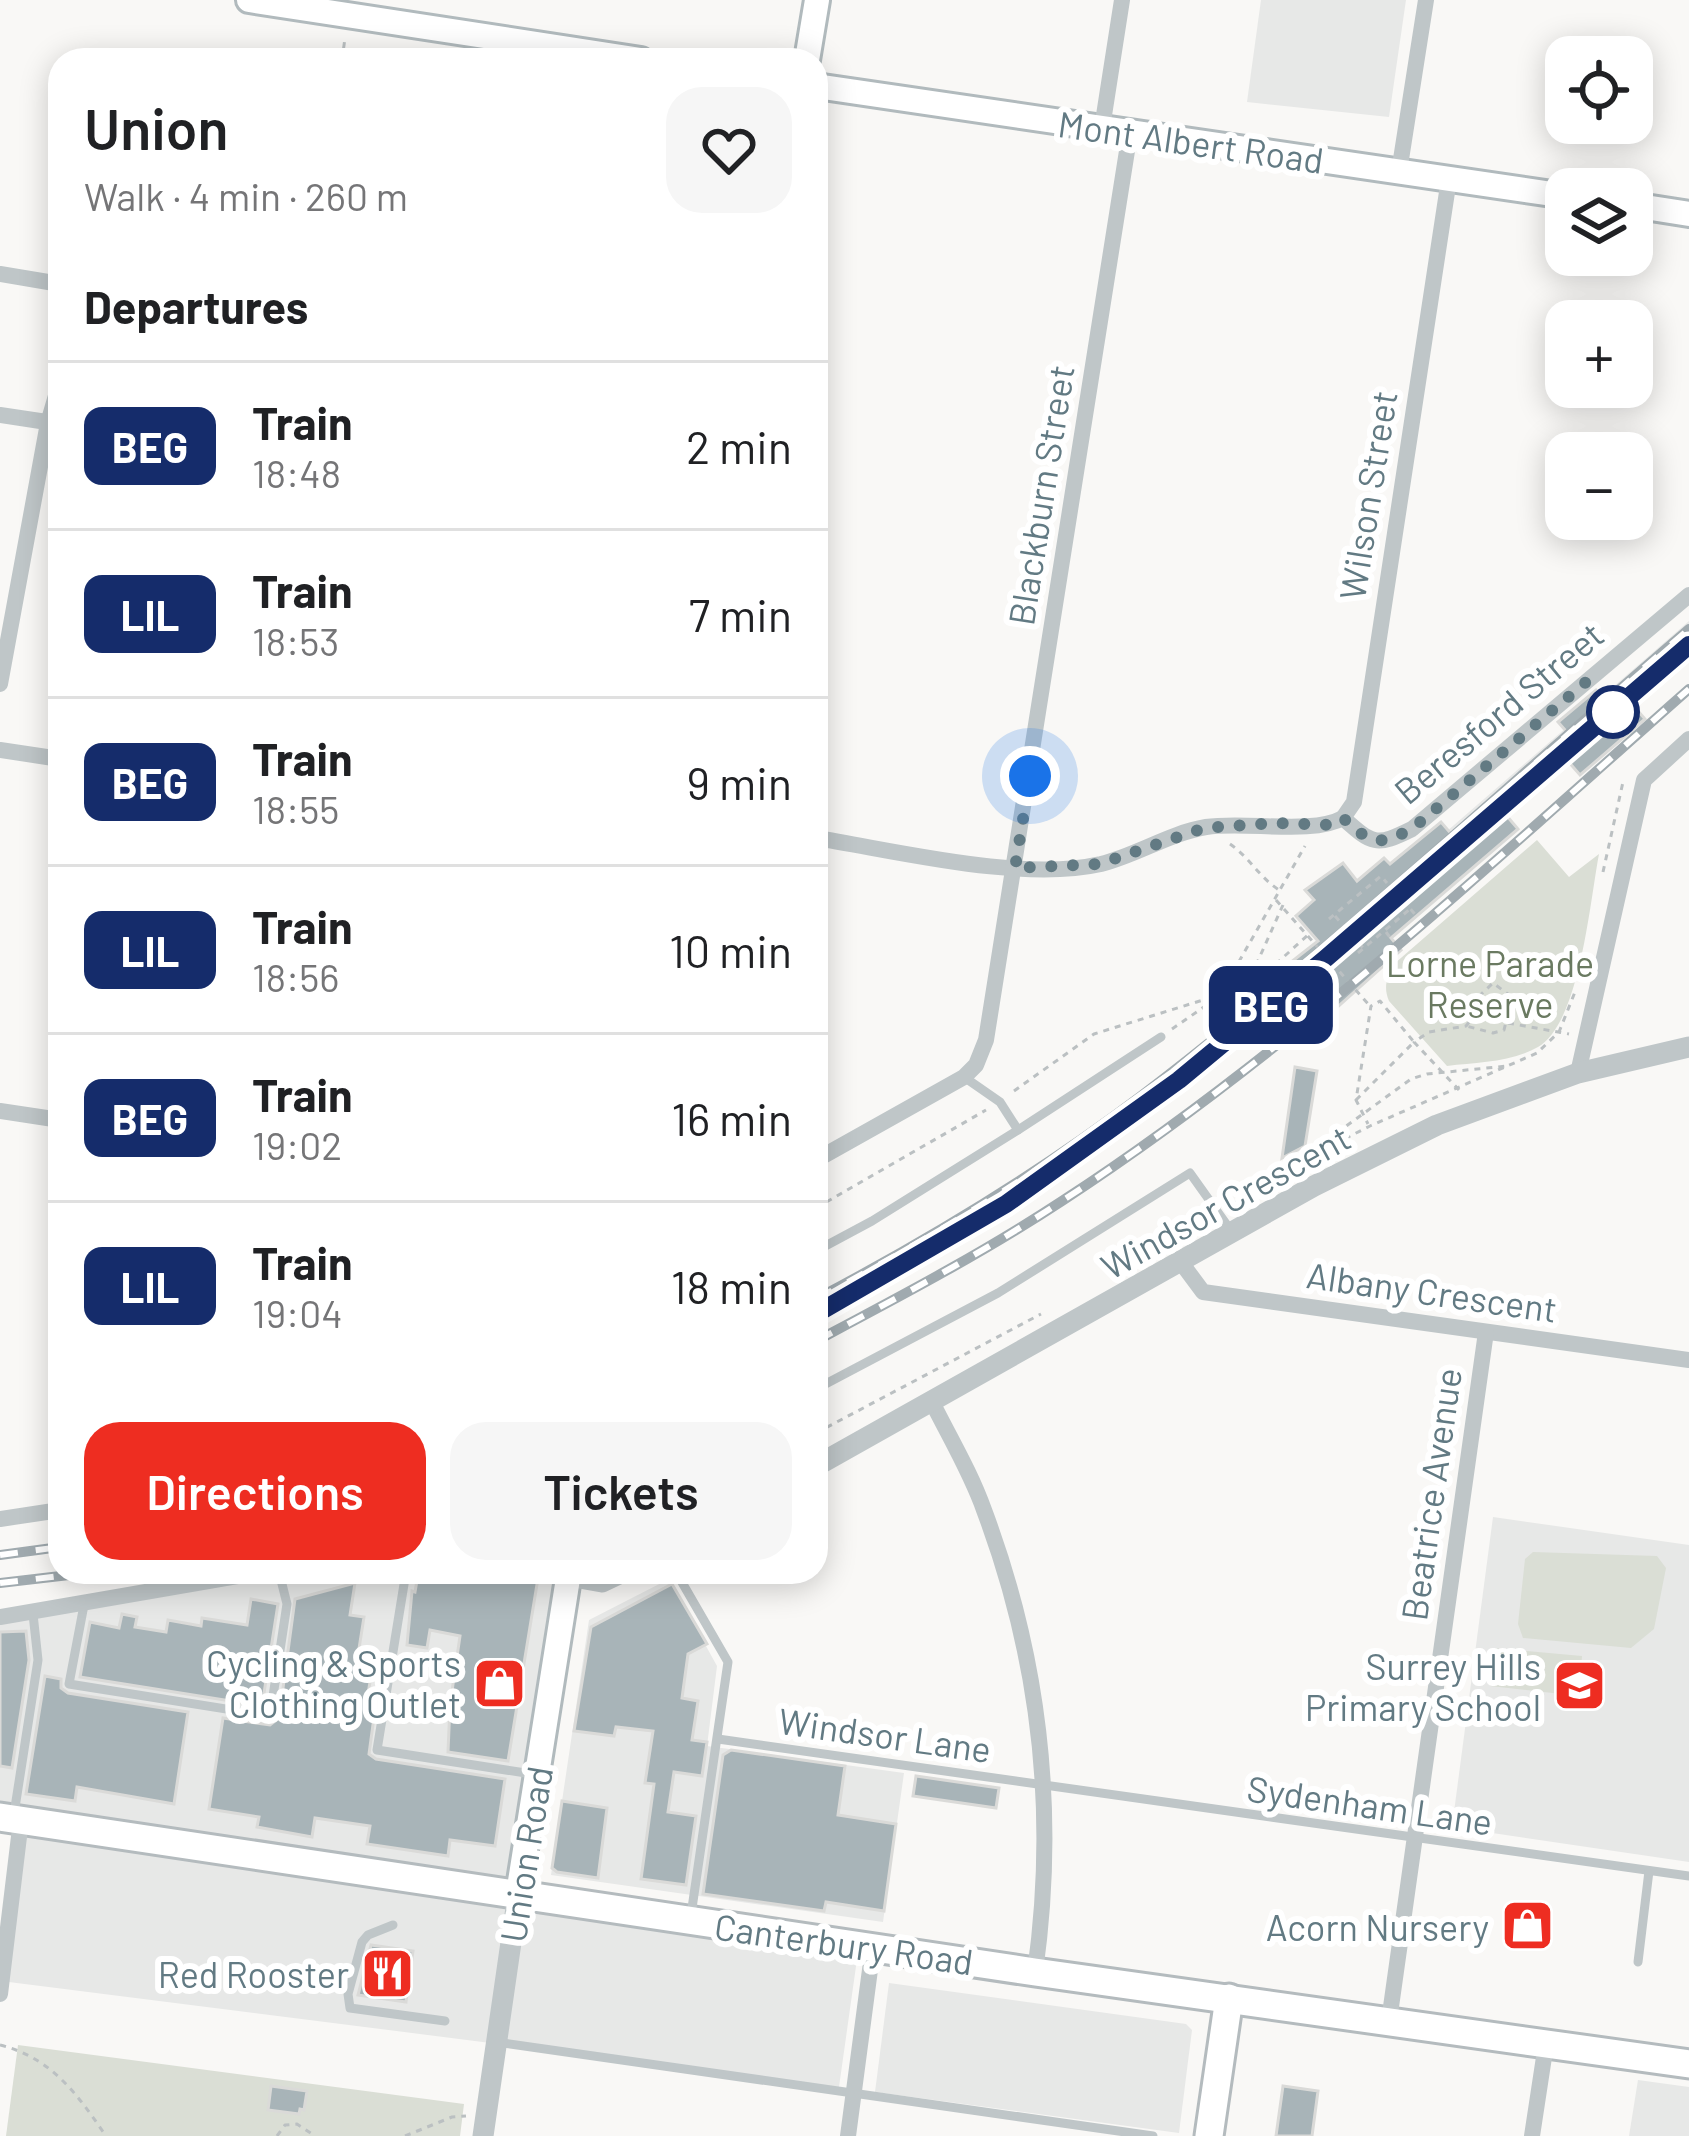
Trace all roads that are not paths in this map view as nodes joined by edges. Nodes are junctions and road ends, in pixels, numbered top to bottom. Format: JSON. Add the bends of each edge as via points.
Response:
{"nodes":[{"id":1,"x":249,"y":0,"type":"edge"},
{"id":2,"x":817,"y":0,"type":"edge"},
{"id":3,"x":1122,"y":0,"type":"edge"},
{"id":4,"x":1426,"y":0,"type":"edge"},
{"id":5,"x":497,"y":48,"type":"edge"},
{"id":6,"x":809,"y":48,"type":"edge"},
{"id":7,"x":828,"y":88,"type":"edge"},
{"id":8,"x":1102,"y":128,"type":"junction"},
{"id":9,"x":1130,"y":133,"type":"junction"},
{"id":10,"x":1399,"y":172,"type":"junction"},
{"id":11,"x":1449,"y":179,"type":"junction"},
{"id":12,"x":1545,"y":193,"type":"edge"},
{"id":13,"x":1653,"y":209,"type":"edge"},
{"id":14,"x":1689,"y":214,"type":"edge"},
{"id":15,"x":0,"y":274,"type":"edge"},
{"id":16,"x":48,"y":282,"type":"edge"},
{"id":17,"x":0,"y":416,"type":"edge"},
{"id":18,"x":48,"y":423,"type":"edge"},
{"id":19,"x":48,"y":453,"type":"edge"},
{"id":20,"x":1689,"y":595,"type":"edge"},
{"id":21,"x":0,"y":684,"type":"edge"},
{"id":22,"x":1689,"y":740,"type":"edge"},
{"id":23,"x":0,"y":750,"type":"edge"},
{"id":24,"x":48,"y":757,"type":"edge"},
{"id":25,"x":1343,"y":818,"type":"junction"},
{"id":26,"x":828,"y":840,"type":"edge"},
{"id":27,"x":1015,"y":868,"type":"junction"},
{"id":28,"x":1161,"y":1036,"type":"road end"},
{"id":29,"x":1689,"y":1047,"type":"edge"},
{"id":30,"x":1578,"y":1073,"type":"junction"},
{"id":31,"x":964,"y":1077,"type":"junction"},
{"id":32,"x":0,"y":1111,"type":"edge"},
{"id":33,"x":48,"y":1118,"type":"edge"},
{"id":34,"x":1018,"y":1130,"type":"junction"},
{"id":35,"x":828,"y":1153,"type":"edge"},
{"id":36,"x":1232,"y":1232,"type":"junction"},
{"id":37,"x":828,"y":1245,"type":"edge"},
{"id":38,"x":1180,"y":1262,"type":"junction"},
{"id":39,"x":1486,"y":1332,"type":"junction"},
{"id":40,"x":1689,"y":1360,"type":"edge"},
{"id":41,"x":828,"y":1383,"type":"edge"},
{"id":42,"x":932,"y":1402,"type":"junction"},
{"id":43,"x":828,"y":1459,"type":"edge"},
{"id":44,"x":48,"y":1512,"type":"edge"},
{"id":45,"x":0,"y":1519,"type":"edge"},
{"id":46,"x":196,"y":1584,"type":"edge"},
{"id":47,"x":282,"y":1584,"type":"edge"},
{"id":48,"x":404,"y":1584,"type":"edge"},
{"id":49,"x":567,"y":1584,"type":"edge"},
{"id":50,"x":683,"y":1584,"type":"edge"},
{"id":51,"x":83,"y":1605,"type":"junction"},
{"id":52,"x":33,"y":1614,"type":"junction"},
{"id":53,"x":0,"y":1617,"type":"edge"},
{"id":54,"x":718,"y":1739,"type":"junction"},
{"id":55,"x":538,"y":1775,"type":"junction"},
{"id":56,"x":1044,"y":1784,"type":"junction"},
{"id":57,"x":11,"y":1819,"type":"edge"},
{"id":58,"x":1416,"y":1838,"type":"junction"},
{"id":59,"x":1649,"y":1871,"type":"junction"},
{"id":60,"x":1689,"y":1876,"type":"edge"},
{"id":61,"x":518,"y":1894,"type":"junction"},
{"id":62,"x":691,"y":1920,"type":"junction"},
{"id":63,"x":393,"y":1925,"type":"dead end"},
{"id":64,"x":873,"y":1947,"type":"junction"},
{"id":65,"x":1638,"y":1962,"type":"dead end"},
{"id":66,"x":1035,"y":1972,"type":"junction"},
{"id":67,"x":0,"y":1994,"type":"edge"},
{"id":68,"x":1229,"y":1998,"type":"junction"},
{"id":69,"x":445,"y":2021,"type":"dead end"},
{"id":70,"x":1389,"y":2021,"type":"junction"},
{"id":71,"x":496,"y":2042,"type":"junction"},
{"id":72,"x":1546,"y":2044,"type":"junction"},
{"id":73,"x":1689,"y":2064,"type":"edge"},
{"id":74,"x":854,"y":2093,"type":"junction"},
{"id":75,"x":485,"y":2126,"type":"edge"},
{"id":76,"x":848,"y":2136,"type":"edge"},
{"id":77,"x":1153,"y":2136,"type":"edge"},
{"id":78,"x":1209,"y":2136,"type":"edge"},
{"id":79,"x":1532,"y":2136,"type":"edge"}],
"edges":[{"from":1,"to":5,"type":"main road"},
{"from":2,"to":6,"type":"main road"},
{"from":3,"to":8,"type":"street"},
{"from":4,"to":10,"type":"street"},
{"from":7,"to":8,"type":"main road","name":"Mont Albert Road"},
{"from":8,"to":9,"type":"main road","name":"Mont Albert Road"},
{"from":9,"to":10,"type":"main road","name":"Mont Albert Road"},
{"from":9,"to":27,"type":"street","name":"Blackburn Street"},
{"from":10,"to":11,"type":"main road","name":"Mont Albert Road"},
{"from":11,"to":12,"type":"main road","name":"Mont Albert Road"},
{"from":11,"to":25,"type":"street","name":"Wilson Street","via":[[1354,802]]},
{"from":13,"to":14,"type":"main road"},
{"from":15,"to":16,"type":"street"},
{"from":17,"to":18,"type":"street"},
{"from":19,"to":21,"type":"street"},
{"from":20,"to":25,"type":"street","name":"Beresford Street","via":[[1412,829],[1368,840]]},
{"from":22,"to":30,"type":"street","via":[[1644,780]]},
{"from":23,"to":24,"type":"street"},
{"from":25,"to":27,"type":"street","via":[[1330,825],[1204,828],[1099,864]]},
{"from":26,"to":27,"type":"street"},
{"from":27,"to":31,"type":"street","name":"Blackburn Street","via":[[986,1040]]},
{"from":28,"to":34,"type":"lane"},
{"from":29,"to":30,"type":"street","name":"Windsor Crescent"},
{"from":30,"to":36,"type":"street","name":"Windsor Crescent","via":[[1437,1126]]},
{"from":31,"to":34,"type":"lane","via":[[1000,1102]]},
{"from":31,"to":35,"type":"street"},
{"from":32,"to":33,"type":"street"},
{"from":34,"to":37,"type":"lane"},
{"from":36,"to":38,"type":"street","name":"Windsor Crescent"},
{"from":36,"to":41,"type":"lane","via":[[1190,1173],[998,1293]]},
{"from":38,"to":39,"type":"street","name":"Albany Crescent","via":[[1204,1292]]},
{"from":38,"to":42,"type":"street","name":"Windsor Crescent"},
{"from":39,"to":40,"type":"street","name":"Albany Crescent"},
{"from":39,"to":58,"type":"street","name":"Beatrice Avenue"},
{"from":42,"to":43,"type":"street","name":"Windsor Crescent"},
{"from":42,"to":56,"type":"street","via":[[983,1506],[1014,1598]]},
{"from":44,"to":45,"type":"street"},
{"from":46,"to":51,"type":"street"},
{"from":47,"to":51,"type":"lane","via":[[287,1604],[270,1716],[69,1684]]},
{"from":48,"to":55,"type":"lane","via":[[377,1750]]},
{"from":49,"to":55,"type":"main road","name":"Union Road"},
{"from":50,"to":54,"type":"lane","via":[[728,1662]]},
{"from":51,"to":52,"type":"street"},
{"from":52,"to":53,"type":"street"},
{"from":52,"to":57,"type":"lane","via":[[38,1660]]},
{"from":54,"to":56,"type":"lane","name":"Windsor Lane"},
{"from":54,"to":62,"type":"lane"},
{"from":55,"to":61,"type":"main road","name":"Union Road"},
{"from":56,"to":58,"type":"lane","name":"Sydenham Lane"},
{"from":56,"to":66,"type":"street","via":[[1045,1898]]},
{"from":57,"to":61,"type":"main road","name":"Canterbury Road"},
{"from":57,"to":67,"type":"street"},
{"from":58,"to":59,"type":"lane","name":"Sydenham Lane"},
{"from":58,"to":70,"type":"street","name":"Beatrice Avenue"},
{"from":59,"to":60,"type":"lane","name":"Sydenham Lane"},
{"from":59,"to":65,"type":"lane"},
{"from":61,"to":62,"type":"main road","name":"Canterbury Road"},
{"from":61,"to":71,"type":"street","name":"Union Road"},
{"from":62,"to":64,"type":"main road","name":"Canterbury Road"},
{"from":63,"to":69,"type":"lane","via":[[362,1942],[350,2008]]},
{"from":64,"to":66,"type":"main road","name":"Canterbury Road"},
{"from":64,"to":74,"type":"street"},
{"from":66,"to":68,"type":"main road","name":"Canterbury Road"},
{"from":68,"to":70,"type":"main road","name":"Canterbury Road"},
{"from":68,"to":78,"type":"main road"},
{"from":70,"to":72,"type":"main road","name":"Canterbury Road"},
{"from":71,"to":74,"type":"lane"},
{"from":71,"to":75,"type":"street","name":"Union Road"},
{"from":72,"to":73,"type":"main road","name":"Canterbury Road"},
{"from":72,"to":79,"type":"street"},
{"from":74,"to":76,"type":"street"},
{"from":74,"to":77,"type":"lane"}]}
